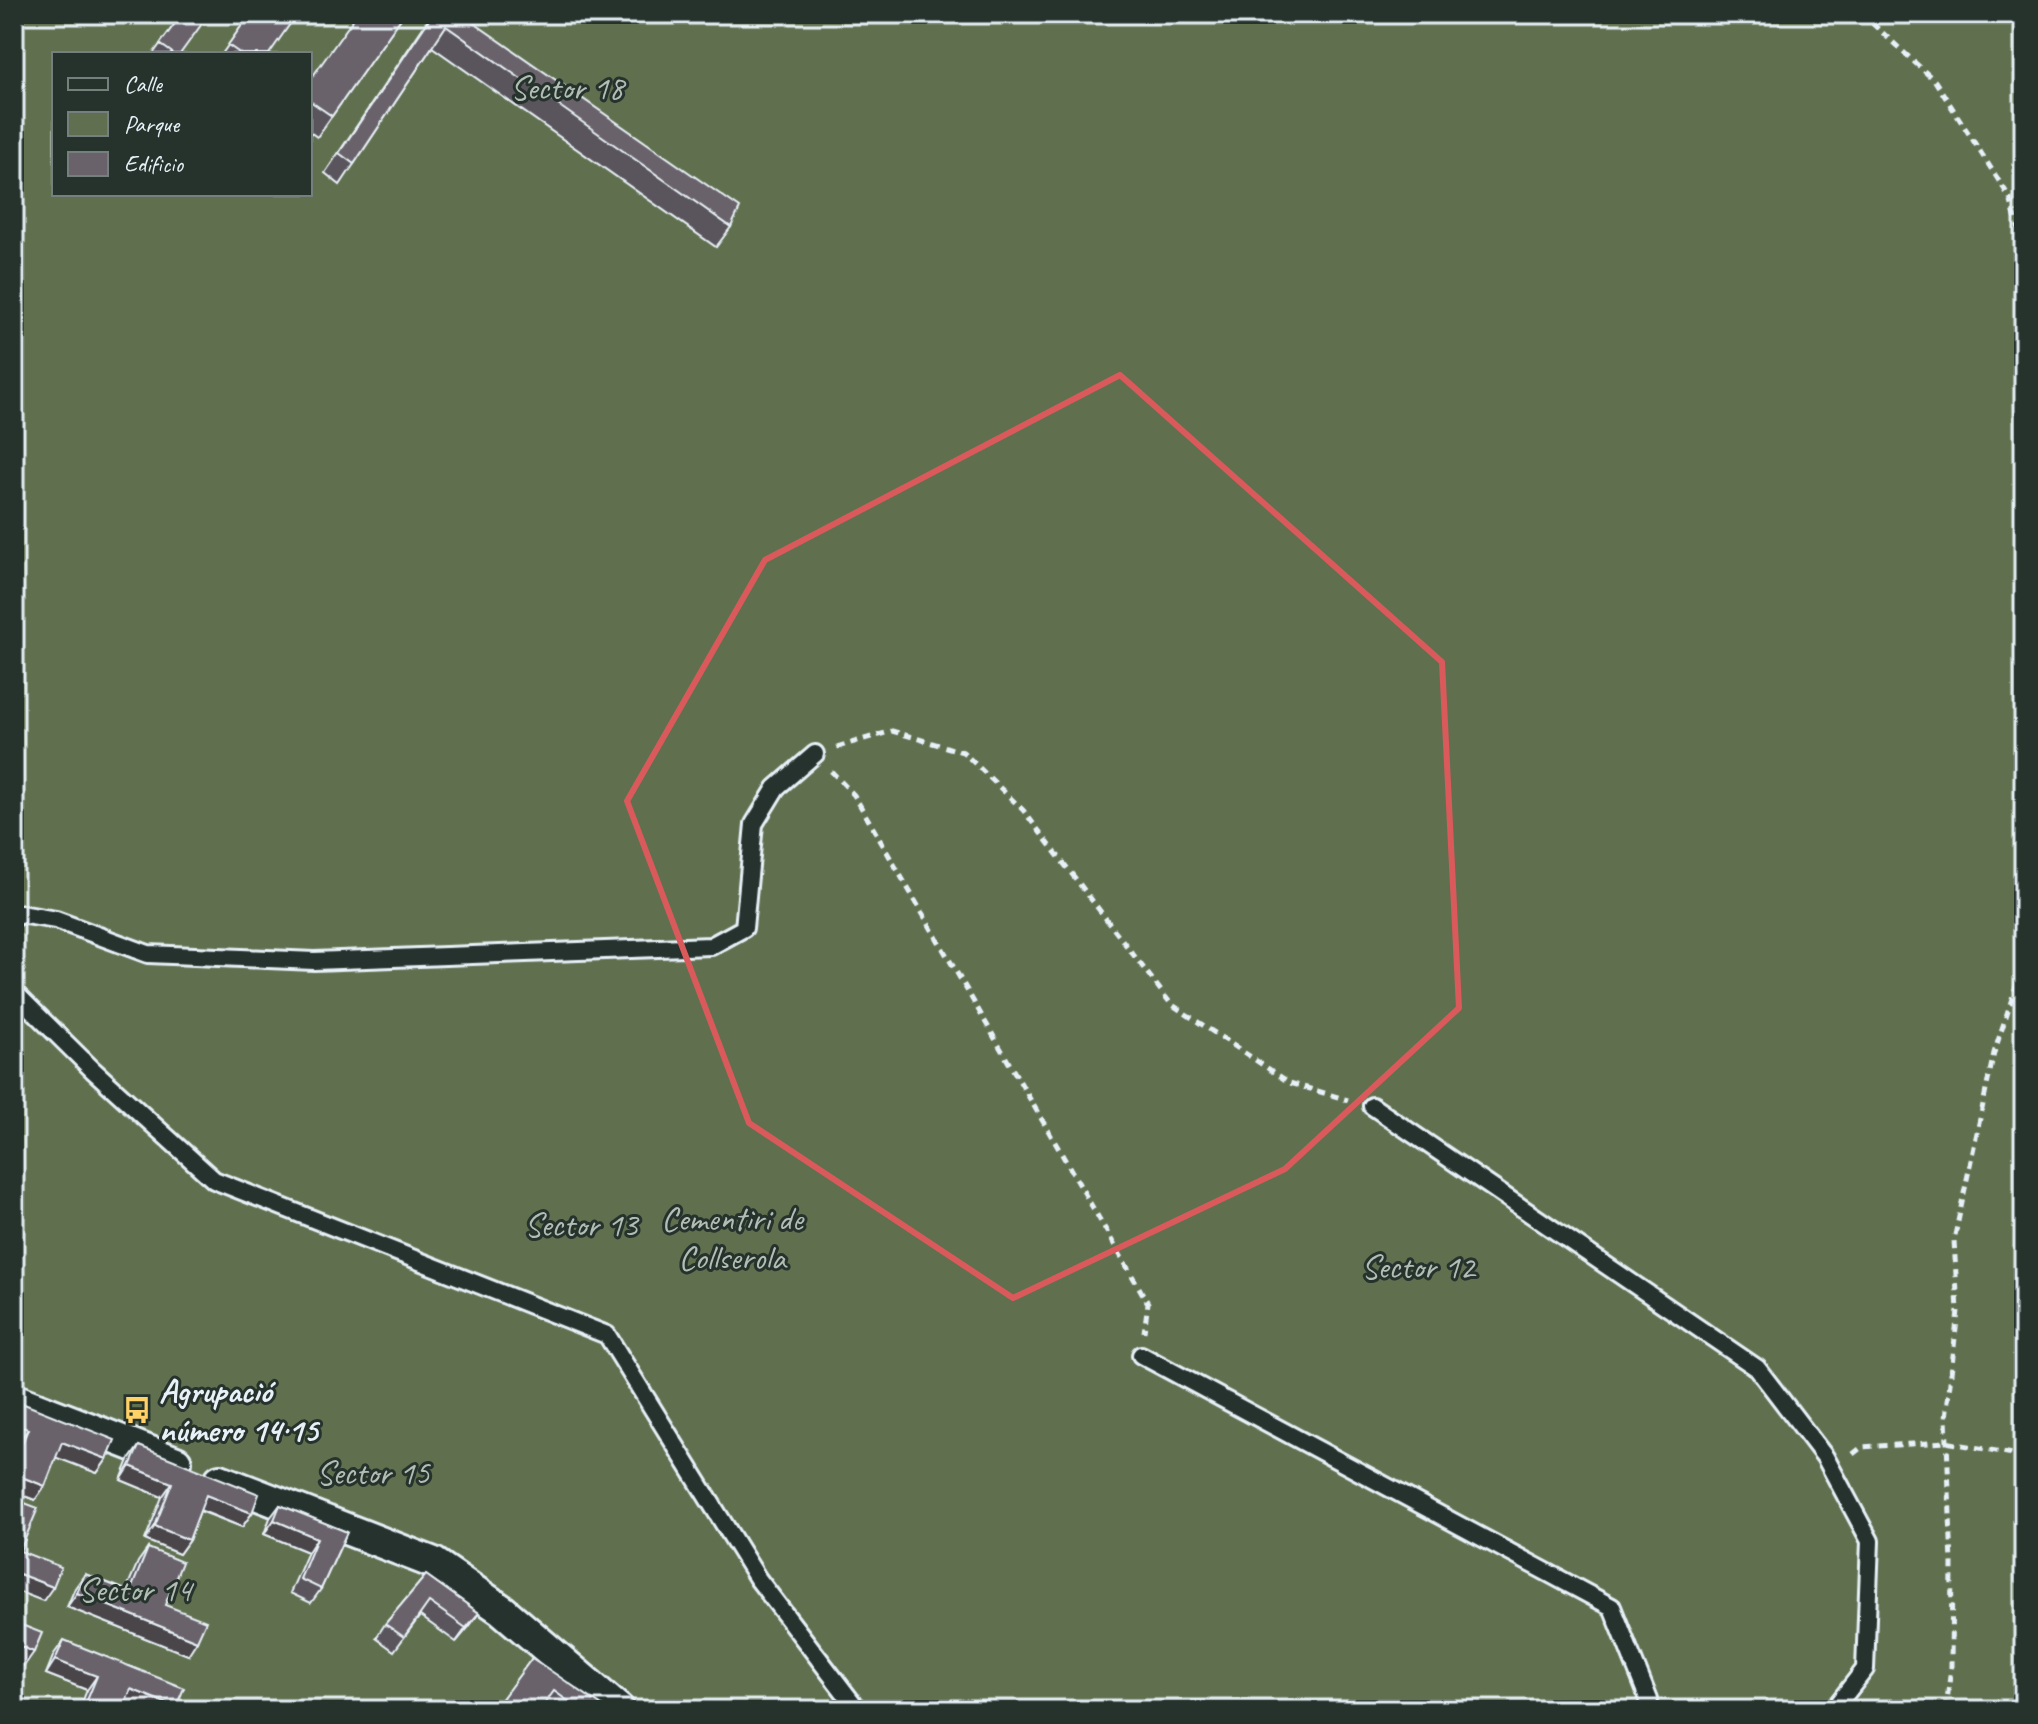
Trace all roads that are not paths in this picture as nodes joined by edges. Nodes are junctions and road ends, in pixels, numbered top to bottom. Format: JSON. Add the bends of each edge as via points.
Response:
{"nodes":[{"id":1,"x":815,"y":754,"type":"road end"},
{"id":2,"x":14,"y":918,"type":"edge"},
{"id":3,"x":14,"y":992,"type":"edge"},
{"id":4,"x":1372,"y":1106,"type":"road end"},
{"id":5,"x":1141,"y":1355,"type":"road end"},
{"id":6,"x":14,"y":1399,"type":"edge"},
{"id":7,"x":619,"y":1710,"type":"edge"},
{"id":8,"x":858,"y":1710,"type":"edge"},
{"id":9,"x":1647,"y":1710,"type":"edge"},
{"id":10,"x":1833,"y":1710,"type":"edge"}],
"edges":[{"from":1,"to":2,"type":"lane","via":[[776,788],[754,824],[744,928],[711,946],[314,961],[148,954],[56,920],[20,914]]},
{"from":3,"to":8,"type":"lane","via":[[214,1180],[607,1335],[758,1579]]},
{"from":4,"to":10,"type":"lane","via":[[1757,1368],[1832,1469],[1870,1541],[1865,1669]]},
{"from":5,"to":9,"type":"lane","via":[[1612,1607],[1649,1700]]},
{"from":6,"to":7,"type":"street","via":[[434,1563],[502,1610]]}]}
